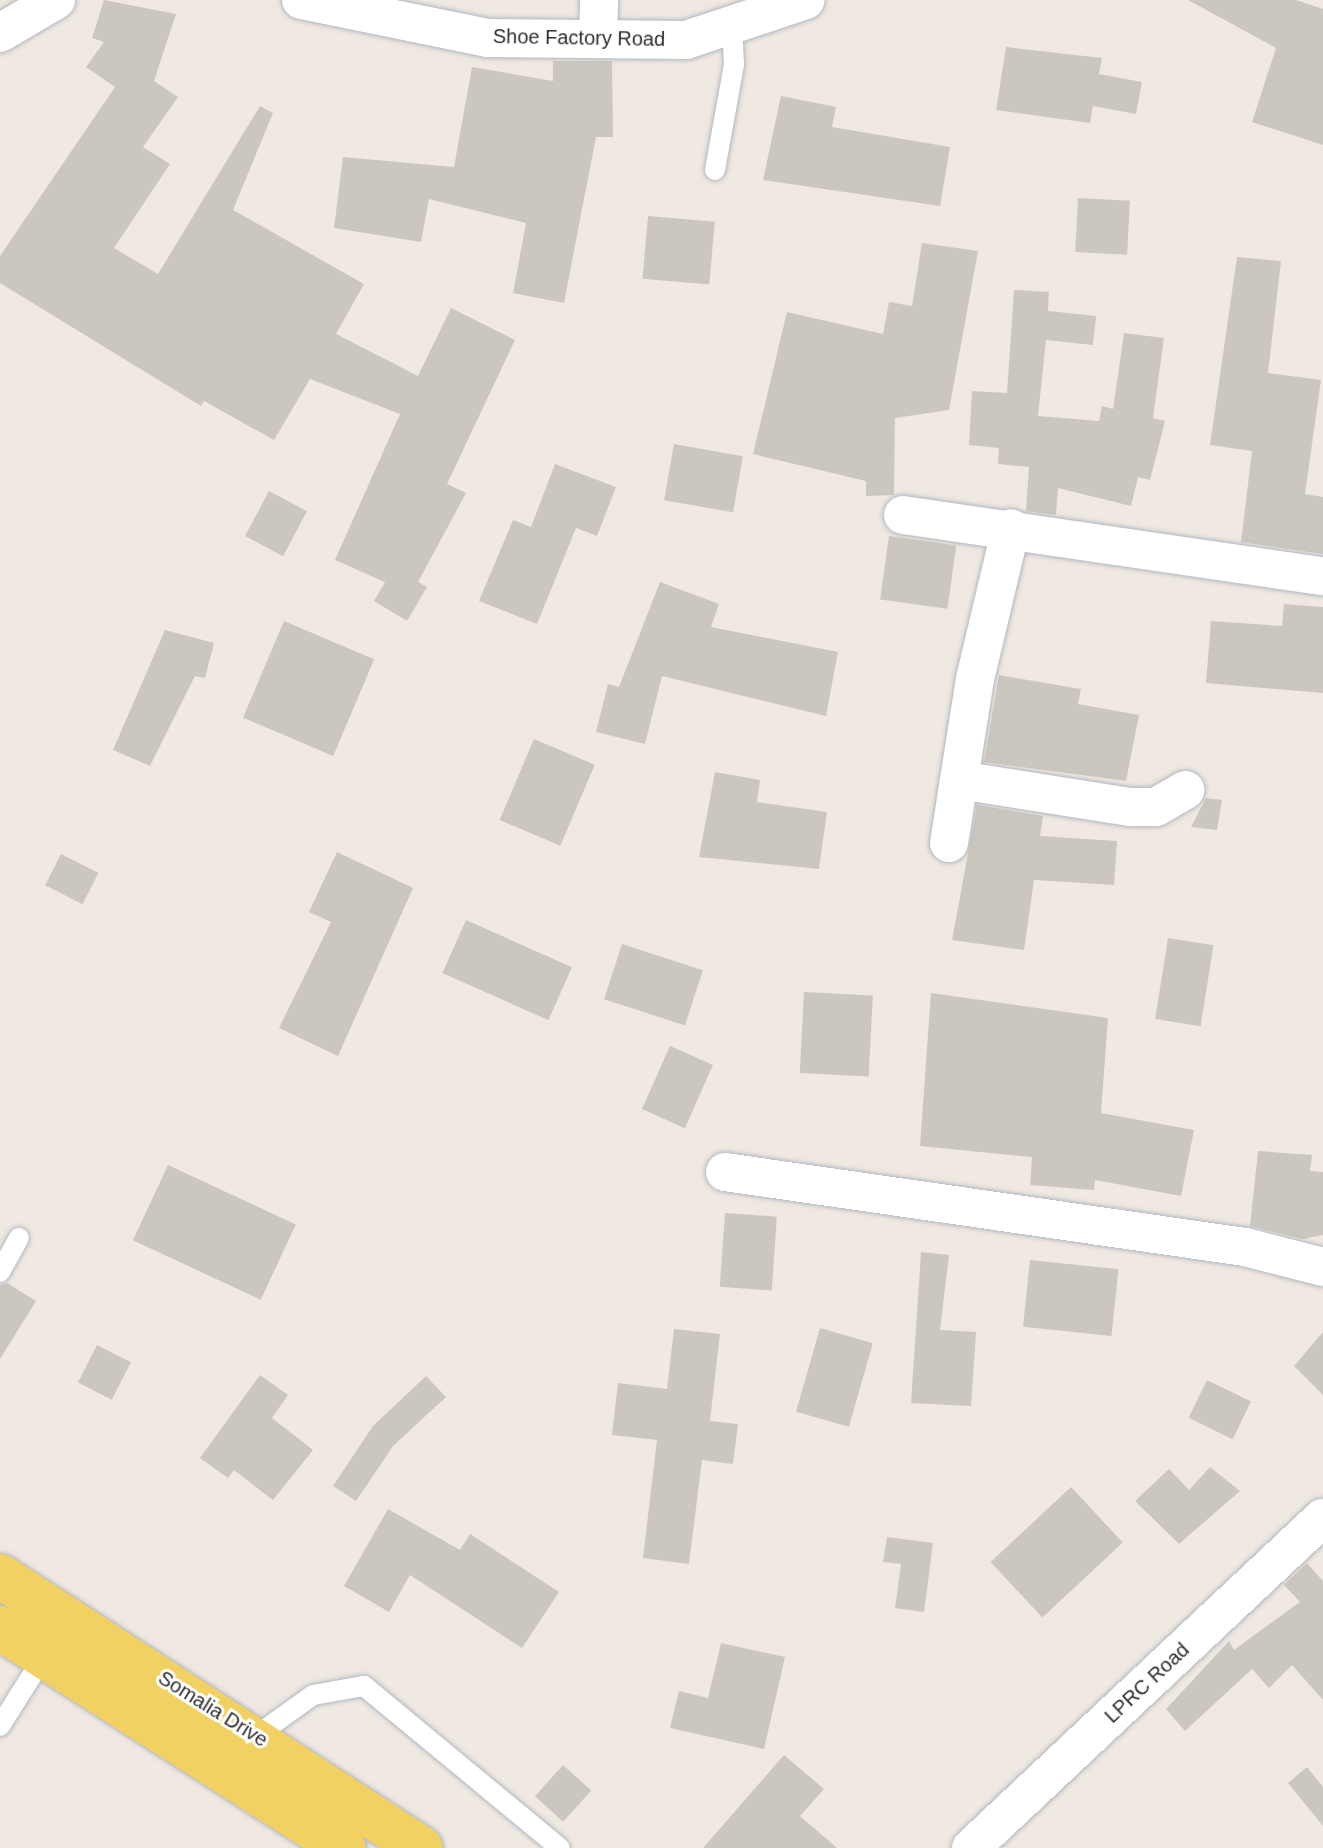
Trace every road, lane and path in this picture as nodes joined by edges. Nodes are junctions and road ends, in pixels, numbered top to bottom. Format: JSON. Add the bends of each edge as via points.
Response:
{"nodes":[{"id":1,"x":56,"y":0,"type":"edge"},
{"id":2,"x":806,"y":0,"type":"edge"},
{"id":3,"x":320,"y":2,"type":"edge"},
{"id":4,"x":598,"y":18,"type":"edge"},
{"id":5,"x":732,"y":25,"type":"junction"},
{"id":6,"x":0,"y":33,"type":"edge"},
{"id":7,"x":715,"y":170,"type":"dead end"},
{"id":8,"x":903,"y":515,"type":"dead end"},
{"id":9,"x":1011,"y":528,"type":"junction"},
{"id":10,"x":1323,"y":576,"type":"edge"},
{"id":11,"x":959,"y":780,"type":"junction"},
{"id":12,"x":1186,"y":790,"type":"dead end"},
{"id":13,"x":949,"y":843,"type":"dead end"},
{"id":14,"x":725,"y":1172,"type":"dead end"},
{"id":15,"x":19,"y":1238,"type":"dead end"},
{"id":16,"x":1323,"y":1267,"type":"edge"},
{"id":17,"x":0,"y":1272,"type":"edge"},
{"id":18,"x":1323,"y":1518,"type":"edge"},
{"id":19,"x":0,"y":1576,"type":"edge"},
{"id":20,"x":0,"y":1628,"type":"edge"},
{"id":21,"x":44,"y":1656,"type":"junction"},
{"id":22,"x":0,"y":1726,"type":"edge"},
{"id":23,"x":256,"y":1736,"type":"junction"},
{"id":24,"x":344,"y":1848,"type":"edge"},
{"id":25,"x":421,"y":1848,"type":"edge"},
{"id":26,"x":560,"y":1848,"type":"edge"},
{"id":27,"x":971,"y":1848,"type":"edge"}],
"edges":[{"from":1,"to":6,"type":"street"},
{"from":2,"to":5,"type":"street","name":"Shoe Factory Road"},
{"from":3,"to":4,"type":"street","name":"Shoe Factory Road","via":[[487,38]]},
{"from":4,"to":5,"type":"street","name":"Shoe Factory Road","via":[[686,40]]},
{"from":5,"to":7,"type":"lane","via":[[734,64]]},
{"from":8,"to":9,"type":"street"},
{"from":9,"to":10,"type":"street"},
{"from":9,"to":11,"type":"street"},
{"from":11,"to":12,"type":"street","via":[[1130,807],[1156,807]]},
{"from":11,"to":13,"type":"street"},
{"from":14,"to":16,"type":"street","via":[[1184,1237]]},
{"from":15,"to":17,"type":"lane"},
{"from":18,"to":27,"type":"street","name":"LPRC Road"},
{"from":19,"to":23,"type":"main road","name":"Somalia Drive"},
{"from":20,"to":21,"type":"main road"},
{"from":21,"to":22,"type":"lane"},
{"from":21,"to":24,"type":"main road"},
{"from":23,"to":25,"type":"main road","name":"Somalia Drive"},
{"from":23,"to":26,"type":"lane","via":[[313,1695],[364,1686]]}]}
